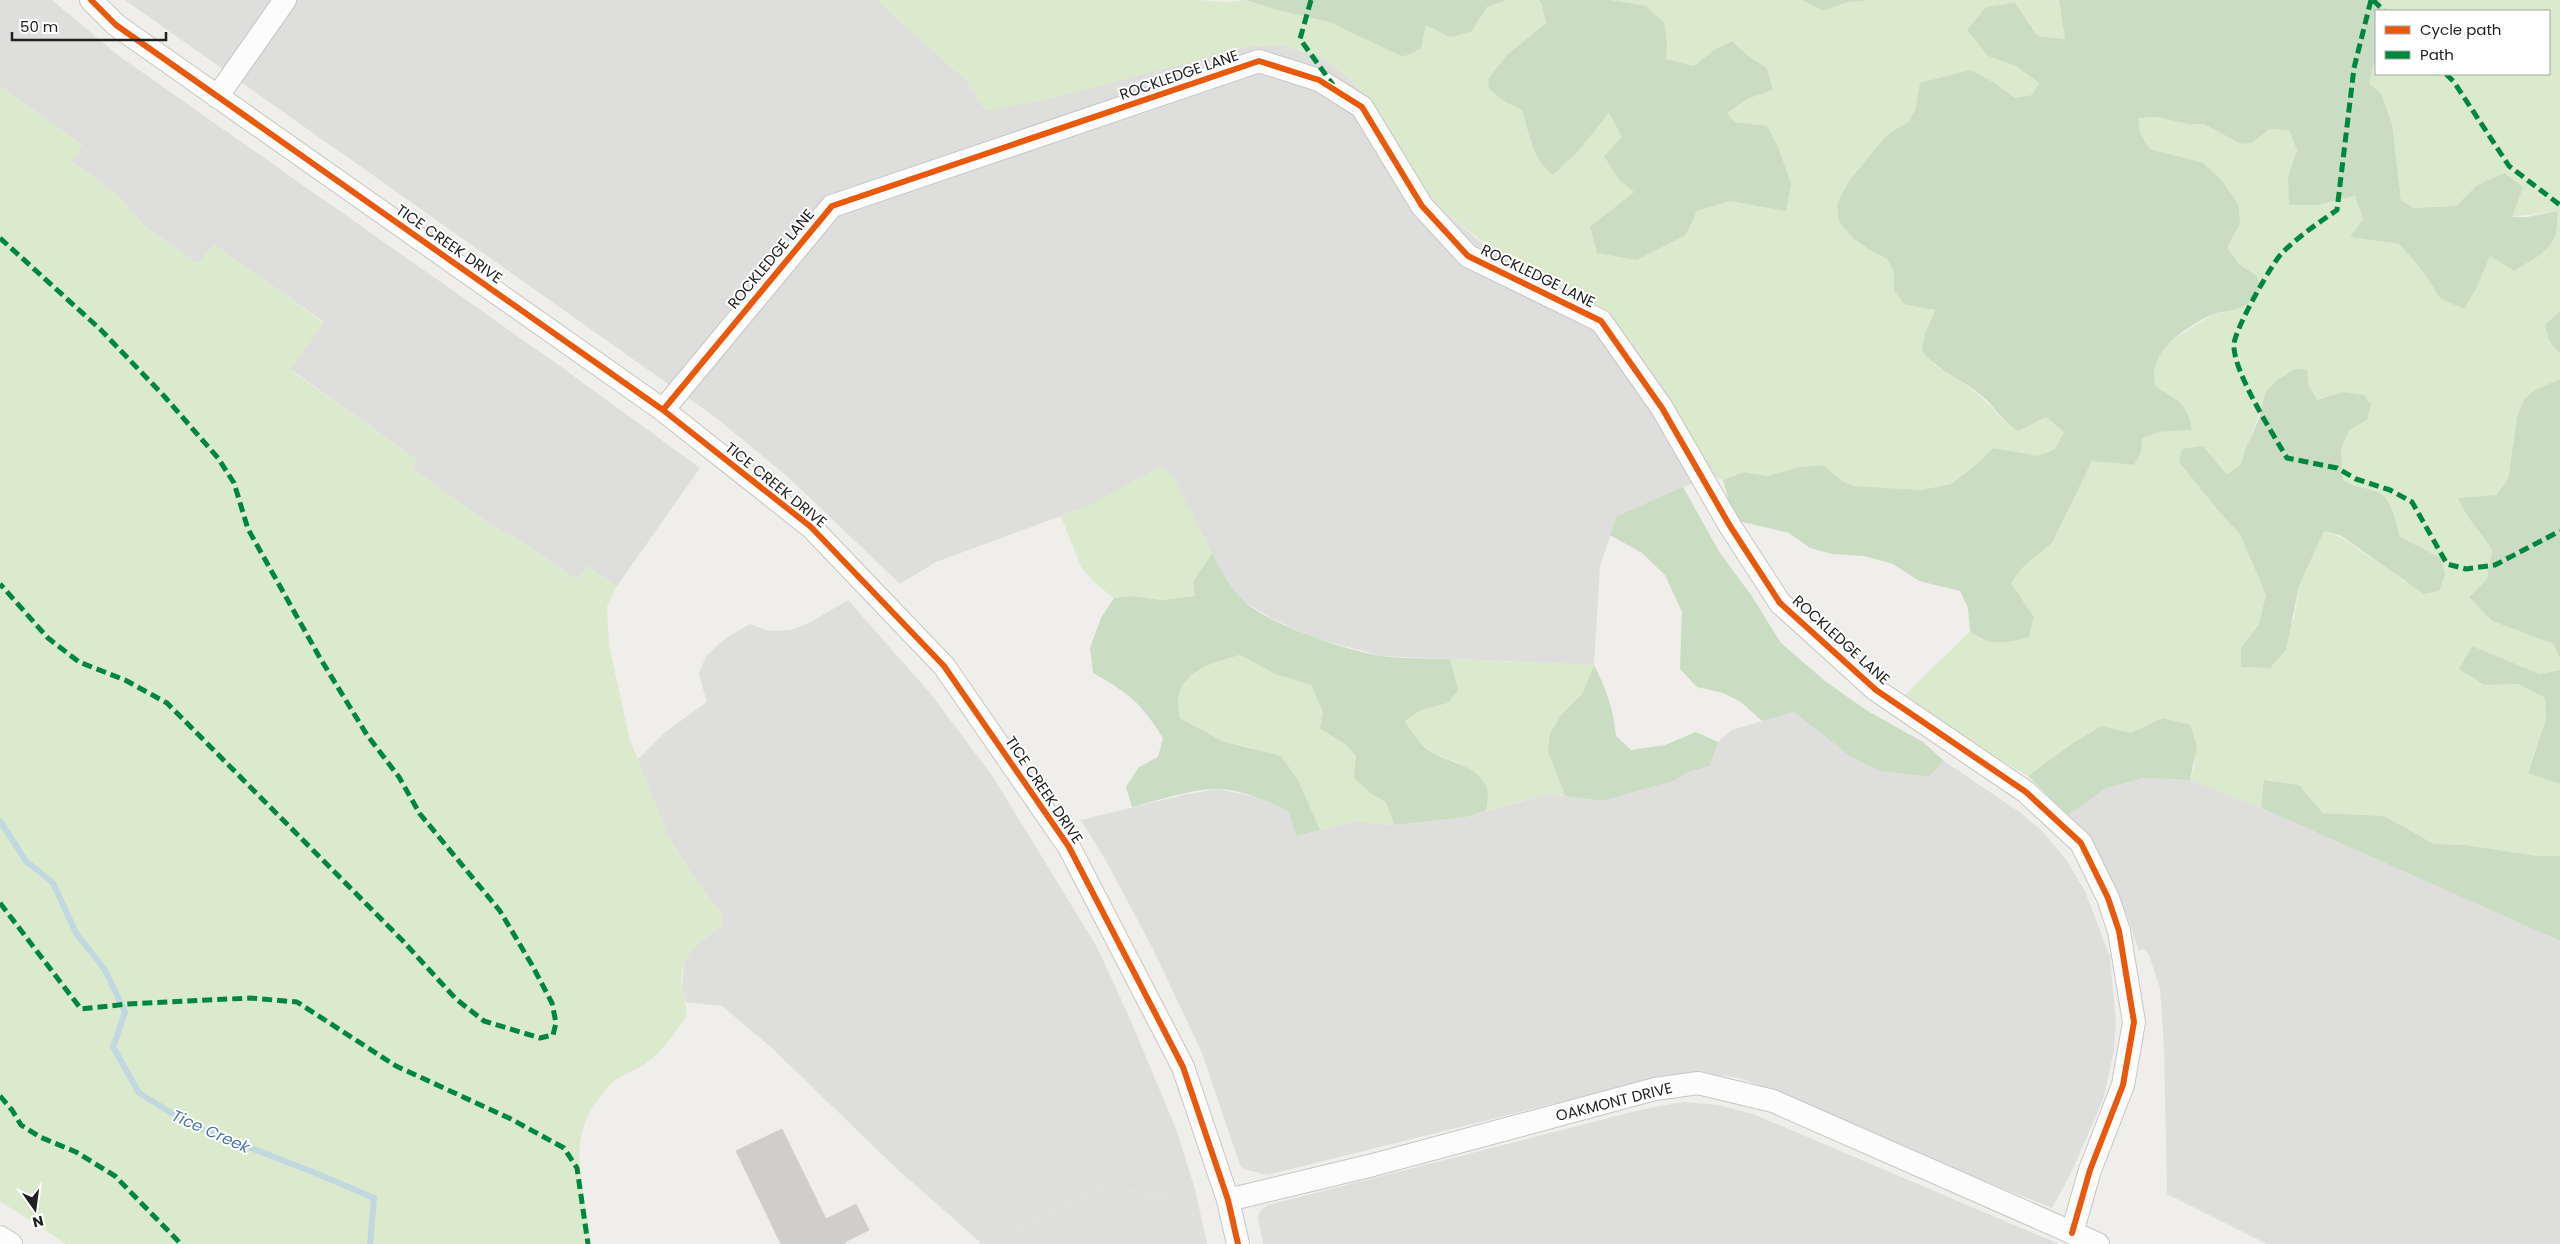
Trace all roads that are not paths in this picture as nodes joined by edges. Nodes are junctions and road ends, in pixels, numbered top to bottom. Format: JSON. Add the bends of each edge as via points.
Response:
{"nodes":[{"id":1,"x":91,"y":0,"type":"edge"},
{"id":2,"x":285,"y":0,"type":"edge"},
{"id":3,"x":217,"y":96,"type":"junction"},
{"id":4,"x":663,"y":410,"type":"junction"},
{"id":5,"x":1228,"y":1200,"type":"junction"},
{"id":6,"x":2072,"y":1233,"type":"junction"},
{"id":7,"x":0,"y":1237,"type":"edge"},
{"id":8,"x":11,"y":1244,"type":"edge"},
{"id":9,"x":1238,"y":1244,"type":"edge"},
{"id":10,"x":2098,"y":1244,"type":"edge"}],
"edges":[{"from":1,"to":3,"type":"street","name":"TICE CREEK DRIVE","via":[[116,25]]},
{"from":2,"to":3,"type":"street"},
{"from":3,"to":4,"type":"street","name":"TICE CREEK DRIVE"},
{"from":4,"to":5,"type":"street","name":"TICE CREEK DRIVE","via":[[811,527],[944,666],[1069,848],[1183,1067]]},
{"from":4,"to":6,"type":"street","name":"ROCKLEDGE LANE","via":[[832,206],[1259,61],[1319,80],[1362,107],[1422,206],[1468,256],[1601,321],[1662,408],[1730,526],[1780,603],[1876,690],[2026,792],[2081,843],[2108,898],[2119,931],[2134,1022],[2123,1085],[2090,1170]]},
{"from":5,"to":6,"type":"street","name":"OAKMONT DRIVE","via":[[1373,1165],[1655,1089],[1698,1083],[1773,1101]]},
{"from":5,"to":9,"type":"street","name":"TICE CREEK DRIVE"},
{"from":6,"to":10,"type":"street","name":"OAKMONT DRIVE"},
{"from":7,"to":8,"type":"street"}]}
